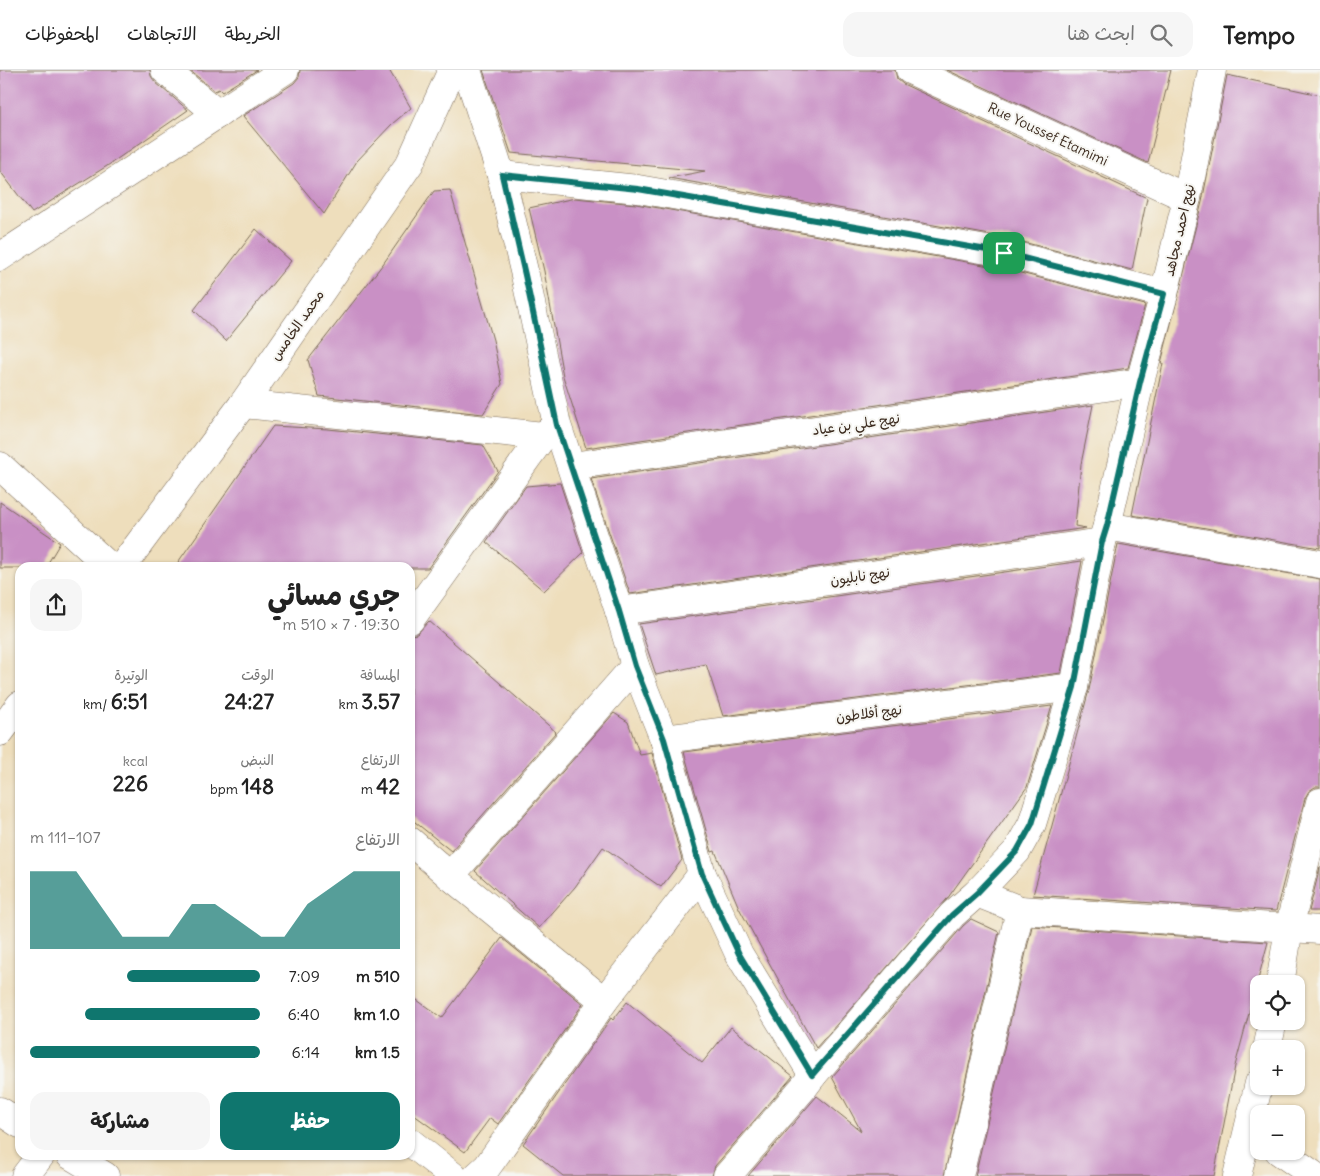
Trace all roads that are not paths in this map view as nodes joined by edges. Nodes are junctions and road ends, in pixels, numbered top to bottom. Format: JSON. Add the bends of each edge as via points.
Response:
{"nodes":[{"id":1,"x":165,"y":70,"type":"edge"},
{"id":2,"x":285,"y":70,"type":"edge"},
{"id":3,"x":452,"y":70,"type":"edge"},
{"id":4,"x":467,"y":70,"type":"edge"},
{"id":5,"x":910,"y":70,"type":"edge"},
{"id":6,"x":1212,"y":70,"type":"edge"},
{"id":7,"x":218,"y":114,"type":"junction"},
{"id":8,"x":502,"y":175,"type":"junction"},
{"id":9,"x":1187,"y":198,"type":"junction"},
{"id":10,"x":0,"y":257,"type":"edge"},
{"id":11,"x":1164,"y":294,"type":"junction"},
{"id":12,"x":1140,"y":382,"type":"junction"},
{"id":13,"x":243,"y":404,"type":"junction"},
{"id":14,"x":550,"y":430,"type":"junction"},
{"id":15,"x":0,"y":466,"type":"edge"},
{"id":16,"x":572,"y":466,"type":"junction"},
{"id":17,"x":1104,"y":534,"type":"junction"},
{"id":18,"x":104,"y":562,"type":"edge"},
{"id":19,"x":125,"y":562,"type":"edge"},
{"id":20,"x":1320,"y":564,"type":"edge"},
{"id":21,"x":619,"y":611,"type":"junction"},
{"id":22,"x":415,"y":613,"type":"edge"},
{"id":23,"x":635,"y":666,"type":"junction"},
{"id":24,"x":1074,"y":687,"type":"junction"},
{"id":25,"x":15,"y":712,"type":"edge"},
{"id":26,"x":0,"y":732,"type":"edge"},
{"id":27,"x":664,"y":739,"type":"junction"},
{"id":28,"x":1320,"y":802,"type":"edge"},
{"id":29,"x":415,"y":845,"type":"edge"},
{"id":30,"x":702,"y":874,"type":"junction"},
{"id":31,"x":450,"y":876,"type":"junction"},
{"id":32,"x":977,"y":893,"type":"junction"},
{"id":33,"x":1020,"y":910,"type":"junction"},
{"id":34,"x":1289,"y":928,"type":"junction"},
{"id":35,"x":1320,"y":930,"type":"edge"},
{"id":36,"x":1281,"y":975,"type":"edge"},
{"id":37,"x":604,"y":1001,"type":"junction"},
{"id":38,"x":812,"y":1075,"type":"junction"},
{"id":39,"x":0,"y":1110,"type":"edge"},
{"id":40,"x":15,"y":1120,"type":"edge"},
{"id":41,"x":1250,"y":1143,"type":"edge"},
{"id":42,"x":415,"y":1146,"type":"edge"},
{"id":43,"x":37,"y":1160,"type":"edge"},
{"id":44,"x":78,"y":1160,"type":"edge"},
{"id":45,"x":1293,"y":1160,"type":"edge"},
{"id":46,"x":25,"y":1176,"type":"edge"},
{"id":47,"x":105,"y":1176,"type":"edge"},
{"id":48,"x":453,"y":1176,"type":"edge"},
{"id":49,"x":477,"y":1176,"type":"edge"},
{"id":50,"x":727,"y":1176,"type":"edge"},
{"id":51,"x":959,"y":1176,"type":"edge"},
{"id":52,"x":1237,"y":1176,"type":"edge"},
{"id":53,"x":1315,"y":1176,"type":"edge"}],
"edges":[{"from":1,"to":7,"type":"street"},
{"from":2,"to":7,"type":"street"},
{"from":3,"to":13,"type":"street","name":"محمد الخامس","via":[[410,163]]},
{"from":4,"to":8,"type":"street"},
{"from":5,"to":9,"type":"street","name":"Rue Youssef Etamimi"},
{"from":6,"to":9,"type":"street","name":"نهج احمد مجاهد"},
{"from":7,"to":10,"type":"street"},
{"from":8,"to":11,"type":"street","via":[[638,189],[1004,253]]},
{"from":8,"to":14,"type":"street","via":[[525,275]]},
{"from":9,"to":11,"type":"street","name":"نهج احمد مجاهد"},
{"from":11,"to":12,"type":"street","name":"نهج احمد مجاهد"},
{"from":12,"to":16,"type":"street","name":"نهج علي بن عياد"},
{"from":12,"to":17,"type":"street","name":"نهج احمد مجاهد"},
{"from":13,"to":14,"type":"street"},
{"from":13,"to":19,"type":"street","name":"محمد الخامس"},
{"from":14,"to":16,"type":"street"},
{"from":14,"to":22,"type":"street"},
{"from":15,"to":18,"type":"street"},
{"from":16,"to":21,"type":"street"},
{"from":17,"to":20,"type":"street","name":"نهج نابليون"},
{"from":17,"to":21,"type":"street","name":"نهج نابليون"},
{"from":17,"to":24,"type":"street","name":"نهج احمد مجاهد"},
{"from":21,"to":23,"type":"street"},
{"from":23,"to":27,"type":"street"},
{"from":23,"to":31,"type":"street"},
{"from":24,"to":27,"type":"street","name":"نهج أفلاطون"},
{"from":24,"to":32,"type":"street","name":"نهج احمد مجاهد","via":[[1032,824],[1017,851]]},
{"from":25,"to":26,"type":"street"},
{"from":27,"to":30,"type":"street"},
{"from":28,"to":34,"type":"street"},
{"from":29,"to":31,"type":"street"},
{"from":30,"to":37,"type":"street"},
{"from":30,"to":38,"type":"street","via":[[739,954]]},
{"from":31,"to":37,"type":"street"},
{"from":32,"to":33,"type":"street"},
{"from":32,"to":38,"type":"street","name":"نهج احمد مجاهد","via":[[952,915]]},
{"from":33,"to":34,"type":"street"},
{"from":33,"to":51,"type":"street"},
{"from":34,"to":35,"type":"street"},
{"from":34,"to":36,"type":"street"},
{"from":37,"to":49,"type":"street","via":[[487,1167]]},
{"from":38,"to":50,"type":"street","name":"نهج احمد مجاهد"},
{"from":39,"to":40,"type":"street"},
{"from":41,"to":52,"type":"street"},
{"from":42,"to":48,"type":"street"},
{"from":43,"to":46,"type":"street"},
{"from":44,"to":47,"type":"street"},
{"from":45,"to":53,"type":"street"}]}
